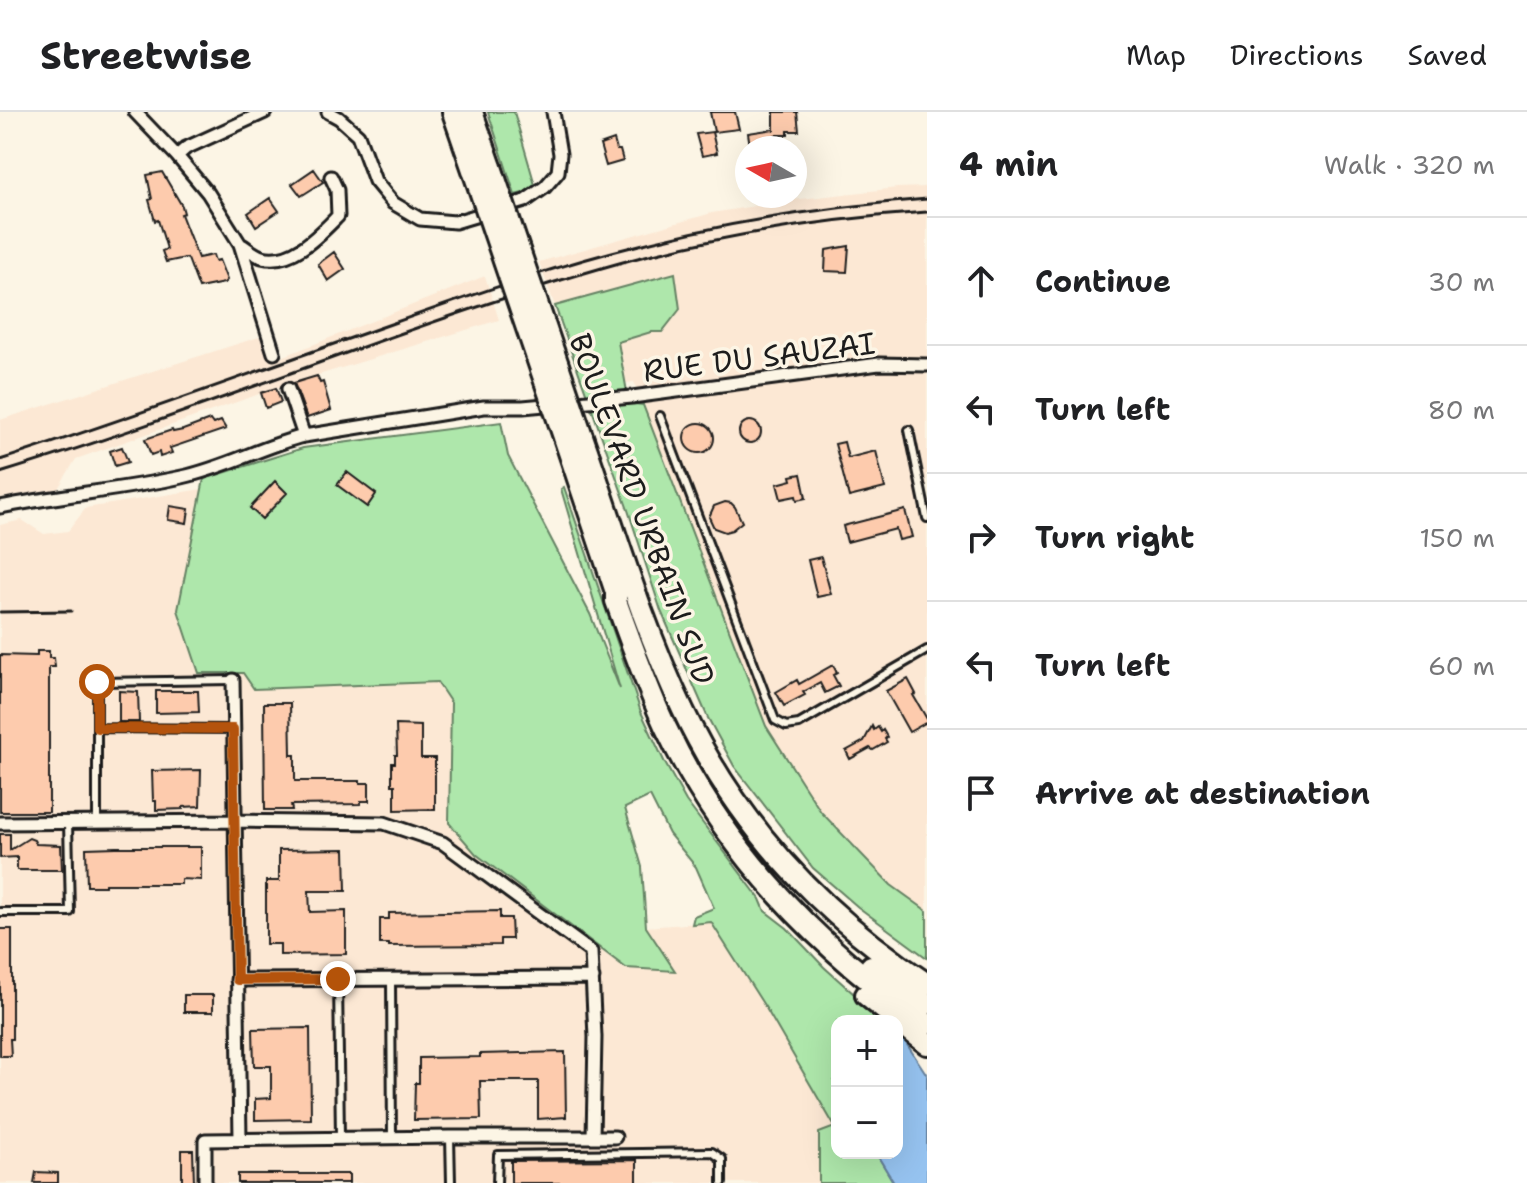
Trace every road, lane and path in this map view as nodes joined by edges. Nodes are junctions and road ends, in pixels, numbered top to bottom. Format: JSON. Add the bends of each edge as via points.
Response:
{"nodes":[{"id":1,"x":135,"y":112,"type":"edge"},
{"id":2,"x":265,"y":112,"type":"edge"},
{"id":3,"x":328,"y":112,"type":"edge"},
{"id":4,"x":453,"y":112,"type":"edge"},
{"id":5,"x":472,"y":112,"type":"edge"},
{"id":6,"x":553,"y":112,"type":"edge"},
{"id":7,"x":177,"y":156,"type":"junction"},
{"id":8,"x":482,"y":170,"type":"junction"},
{"id":9,"x":331,"y":177,"type":"dead end"},
{"id":10,"x":240,"y":244,"type":"junction"},
{"id":11,"x":274,"y":353,"type":"dead end"},
{"id":12,"x":927,"y":365,"type":"edge"},
{"id":13,"x":288,"y":389,"type":"dead end"},
{"id":14,"x":660,"y":416,"type":"dead end"},
{"id":15,"x":909,"y":430,"type":"dead end"},
{"id":16,"x":304,"y":436,"type":"junction"},
{"id":17,"x":573,"y":436,"type":"junction"},
{"id":18,"x":0,"y":507,"type":"edge"},
{"id":19,"x":927,"y":518,"type":"edge"},
{"id":20,"x":616,"y":592,"type":"junction"},
{"id":21,"x":927,"y":650,"type":"edge"},
{"id":22,"x":233,"y":680,"type":"joint"},
{"id":23,"x":97,"y":728,"type":"junction"},
{"id":24,"x":233,"y":729,"type":"junction"},
{"id":25,"x":235,"y":821,"type":"junction"},
{"id":26,"x":68,"y":822,"type":"junction"},
{"id":27,"x":97,"y":822,"type":"junction"},
{"id":28,"x":0,"y":823,"type":"edge"},
{"id":29,"x":0,"y":912,"type":"edge"},
{"id":30,"x":888,"y":958,"type":"junction"},
{"id":31,"x":927,"y":977,"type":"edge"},
{"id":32,"x":593,"y":978,"type":"junction"},
{"id":33,"x":338,"y":979,"type":"junction"},
{"id":34,"x":391,"y":979,"type":"junction"},
{"id":35,"x":237,"y":980,"type":"junction"},
{"id":36,"x":927,"y":984,"type":"edge"},
{"id":37,"x":927,"y":1004,"type":"edge"},
{"id":38,"x":927,"y":1024,"type":"edge"},
{"id":39,"x":927,"y":1044,"type":"edge"},
{"id":40,"x":392,"y":1137,"type":"junction"},
{"id":41,"x":450,"y":1137,"type":"junction"},
{"id":42,"x":593,"y":1137,"type":"junction"},
{"id":43,"x":615,"y":1137,"type":"dead end"},
{"id":44,"x":340,"y":1138,"type":"junction"},
{"id":45,"x":240,"y":1139,"type":"junction"},
{"id":46,"x":205,"y":1183,"type":"edge"},
{"id":47,"x":451,"y":1183,"type":"edge"},
{"id":48,"x":497,"y":1183,"type":"edge"},
{"id":49,"x":722,"y":1183,"type":"edge"}],
"edges":[{"from":1,"to":7,"type":"street"},
{"from":2,"to":7,"type":"street"},
{"from":3,"to":6,"type":"street","bridge":true,"via":[[358,135],[375,181],[393,203],[420,219],[455,222],[525,201],[545,187],[558,172],[560,154]]},
{"from":4,"to":8,"type":"highway","name":"BOULEVARD URBAIN SUD"},
{"from":5,"to":8,"type":"highway","name":"BOULEVARD URBAIN SUD"},
{"from":7,"to":10,"type":"street"},
{"from":8,"to":17,"type":"highway","name":"BOULEVARD URBAIN SUD","bridge":true},
{"from":9,"to":10,"type":"street","via":[[338,216],[321,233],[279,258],[261,257]]},
{"from":10,"to":11,"type":"street"},
{"from":12,"to":16,"type":"street","name":"RUE DU SAUZAI","via":[[879,364],[632,397],[484,407]]},
{"from":13,"to":16,"type":"street"},
{"from":14,"to":21,"type":"lane","via":[[775,720],[786,726],[799,724]]},
{"from":15,"to":19,"type":"lane"},
{"from":16,"to":18,"type":"street","name":"RUE DU SAUZAI","via":[[182,477]]},
{"from":17,"to":20,"type":"highway","name":"BOULEVARD URBAIN SUD"},
{"from":17,"to":30,"type":"highway","name":"BOULEVARD URBAIN SUD","via":[[657,652],[711,762],[798,878]]},
{"from":20,"to":37,"type":"highway","via":[[672,721],[731,819],[787,890],[829,932]]},
{"from":20,"to":38,"type":"highway","via":[[664,725],[725,827],[801,920],[861,975]]},
{"from":20,"to":39,"type":"highway","via":[[612,607],[656,728],[728,850],[808,943]]},
{"from":22,"to":23,"type":"lane","via":[[97,682]]},
{"from":22,"to":24,"type":"street"},
{"from":23,"to":24,"type":"lane"},
{"from":23,"to":27,"type":"lane"},
{"from":24,"to":25,"type":"street"},
{"from":25,"to":27,"type":"street"},
{"from":25,"to":32,"type":"street","via":[[384,823],[443,843],[591,952]]},
{"from":25,"to":35,"type":"street"},
{"from":26,"to":27,"type":"street"},
{"from":26,"to":28,"type":"street"},
{"from":26,"to":29,"type":"lane","via":[[70,912]]},
{"from":30,"to":31,"type":"highway"},
{"from":30,"to":36,"type":"highway","name":"BOULEVARD URBAIN SUD"},
{"from":32,"to":34,"type":"street"},
{"from":32,"to":42,"type":"street"},
{"from":33,"to":34,"type":"street"},
{"from":33,"to":35,"type":"street"},
{"from":33,"to":44,"type":"lane"},
{"from":34,"to":40,"type":"lane"},
{"from":35,"to":45,"type":"street"},
{"from":40,"to":41,"type":"street"},
{"from":40,"to":44,"type":"street"},
{"from":41,"to":42,"type":"street"},
{"from":41,"to":47,"type":"lane"},
{"from":42,"to":43,"type":"street"},
{"from":44,"to":45,"type":"street"},
{"from":45,"to":46,"type":"street","via":[[205,1140]]},
{"from":48,"to":49,"type":"lane","via":[[498,1155],[712,1152],[722,1159]]}]}
